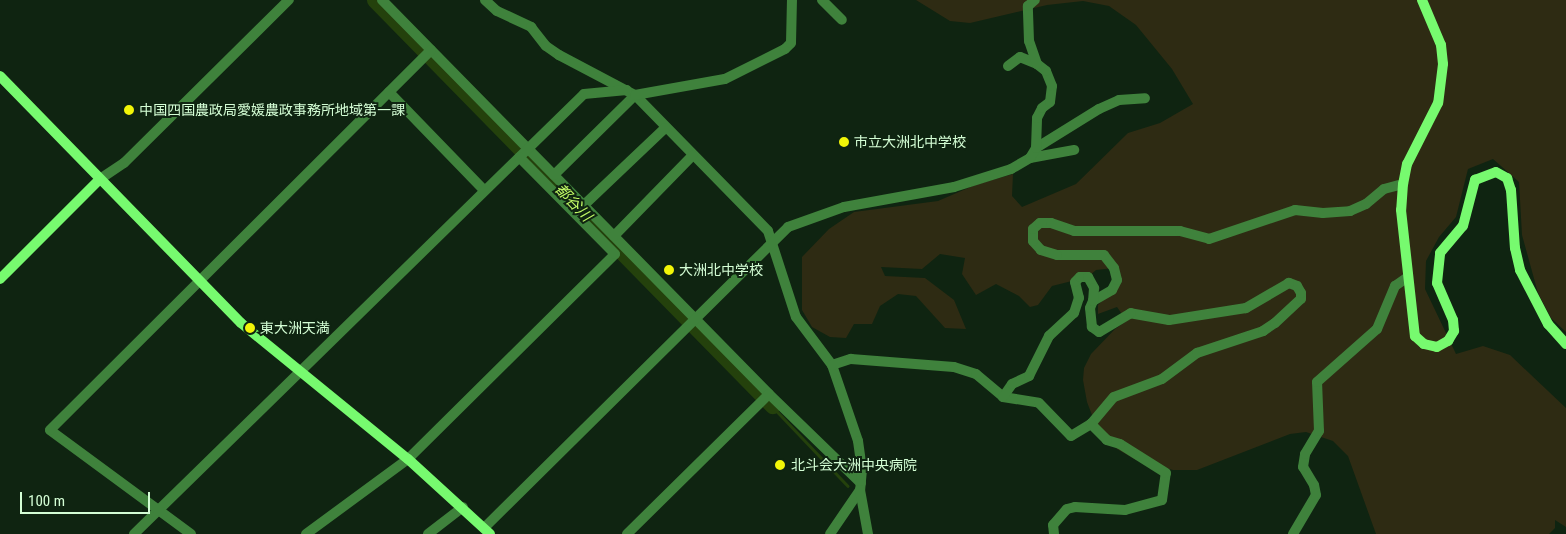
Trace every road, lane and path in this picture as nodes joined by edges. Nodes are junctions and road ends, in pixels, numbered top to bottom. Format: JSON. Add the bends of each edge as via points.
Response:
{"nodes":[{"id":1,"x":290,"y":0,"type":"edge"},
{"id":2,"x":382,"y":0,"type":"edge"},
{"id":3,"x":485,"y":0,"type":"edge"},
{"id":4,"x":800,"y":0,"type":"edge"},
{"id":5,"x":822,"y":0,"type":"edge"},
{"id":6,"x":1035,"y":0,"type":"edge"},
{"id":7,"x":1422,"y":0,"type":"edge"},
{"id":8,"x":790,"y":2,"type":"edge"},
{"id":9,"x":842,"y":20,"type":"dead end"},
{"id":10,"x":428,"y":53,"type":"junction"},
{"id":11,"x":1037,"y":64,"type":"junction"},
{"id":12,"x":1008,"y":66,"type":"dead end"},
{"id":13,"x":0,"y":76,"type":"edge"},
{"id":14,"x":389,"y":92,"type":"junction"},
{"id":15,"x":631,"y":92,"type":"junction"},
{"id":16,"x":1145,"y":98,"type":"dead end"},
{"id":17,"x":665,"y":128,"type":"junction"},
{"id":18,"x":1036,"y":148,"type":"junction"},
{"id":19,"x":1074,"y":150,"type":"dead end"},
{"id":20,"x":523,"y":153,"type":"junction"},
{"id":21,"x":692,"y":156,"type":"junction"},
{"id":22,"x":1030,"y":158,"type":"junction"},
{"id":23,"x":554,"y":175,"type":"junction"},
{"id":24,"x":100,"y":179,"type":"junction"},
{"id":25,"x":1403,"y":184,"type":"junction"},
{"id":26,"x":484,"y":190,"type":"junction"},
{"id":27,"x":584,"y":205,"type":"junction"},
{"id":28,"x":614,"y":236,"type":"junction"},
{"id":29,"x":773,"y":243,"type":"junction"},
{"id":30,"x":619,"y":250,"type":"junction"},
{"id":31,"x":1408,"y":277,"type":"junction"},
{"id":32,"x":0,"y":279,"type":"edge"},
{"id":33,"x":198,"y":280,"type":"junction"},
{"id":34,"x":1093,"y":301,"type":"junction"},
{"id":35,"x":692,"y":322,"type":"junction"},
{"id":36,"x":1566,"y":344,"type":"edge"},
{"id":37,"x":832,"y":365,"type":"junction"},
{"id":38,"x":299,"y":373,"type":"junction"},
{"id":39,"x":766,"y":397,"type":"junction"},
{"id":40,"x":1003,"y":397,"type":"junction"},
{"id":41,"x":1091,"y":424,"type":"junction"},
{"id":42,"x":408,"y":459,"type":"junction"},
{"id":43,"x":861,"y":487,"type":"junction"},
{"id":44,"x":463,"y":507,"type":"junction"},
{"id":45,"x":158,"y":510,"type":"junction"},
{"id":46,"x":487,"y":531,"type":"edge"},
{"id":47,"x":134,"y":534,"type":"edge"},
{"id":48,"x":191,"y":534,"type":"edge"},
{"id":49,"x":306,"y":534,"type":"edge"},
{"id":50,"x":428,"y":534,"type":"edge"},
{"id":51,"x":627,"y":534,"type":"edge"},
{"id":52,"x":830,"y":534,"type":"edge"},
{"id":53,"x":868,"y":534,"type":"edge"},
{"id":54,"x":1054,"y":534,"type":"edge"},
{"id":55,"x":1293,"y":534,"type":"edge"}],
"edges":[{"from":1,"to":24,"type":"street","via":[[124,163]]},
{"from":2,"to":10,"type":"street"},
{"from":3,"to":15,"type":"street","via":[[497,11],[531,28],[546,46],[559,55]]},
{"from":4,"to":8,"type":"street"},
{"from":5,"to":9,"type":"street"},
{"from":6,"to":11,"type":"street","via":[[1028,6],[1026,21]]},
{"from":7,"to":25,"type":"street","via":[[1441,45],[1440,90],[1433,117],[1407,164]]},
{"from":8,"to":15,"type":"street","via":[[791,43],[785,49],[725,79]]},
{"from":10,"to":14,"type":"street"},
{"from":10,"to":20,"type":"street"},
{"from":11,"to":12,"type":"street","via":[[1020,57]]},
{"from":11,"to":18,"type":"street","via":[[1046,71],[1052,86],[1050,102],[1037,118]]},
{"from":13,"to":24,"type":"street"},
{"from":14,"to":26,"type":"street"},
{"from":14,"to":33,"type":"street"},
{"from":15,"to":17,"type":"street"},
{"from":15,"to":20,"type":"street","via":[[584,94]]},
{"from":15,"to":23,"type":"street"},
{"from":16,"to":18,"type":"street","via":[[1119,100],[1098,109]]},
{"from":17,"to":21,"type":"street"},
{"from":17,"to":27,"type":"street"},
{"from":18,"to":22,"type":"street"},
{"from":19,"to":22,"type":"street"},
{"from":20,"to":23,"type":"street"},
{"from":20,"to":26,"type":"street"},
{"from":20,"to":30,"type":"street"},
{"from":21,"to":28,"type":"street"},
{"from":21,"to":29,"type":"street","via":[[768,231]]},
{"from":22,"to":29,"type":"street","via":[[1011,169],[954,187],[844,207],[808,218],[788,227]]},
{"from":23,"to":27,"type":"street"},
{"from":24,"to":32,"type":"street"},
{"from":24,"to":33,"type":"street"},
{"from":25,"to":31,"type":"street","via":[[1400,210]]},
{"from":25,"to":34,"type":"street","via":[[1384,189],[1366,204],[1350,210],[1323,213],[1295,210],[1209,239],[1180,231],[1074,231],[1051,223],[1040,223],[1033,229],[1033,241],[1040,250],[1056,255],[1104,255],[1114,268],[1117,280],[1112,290]]},
{"from":26,"to":38,"type":"street"},
{"from":27,"to":28,"type":"street"},
{"from":28,"to":30,"type":"street"},
{"from":29,"to":35,"type":"street"},
{"from":29,"to":37,"type":"street","via":[[796,317]]},
{"from":30,"to":35,"type":"street"},
{"from":30,"to":42,"type":"street"},
{"from":31,"to":36,"type":"street","via":[[1415,336],[1424,344],[1437,347],[1448,341],[1454,331],[1454,320],[1437,283],[1440,253],[1463,226],[1475,180],[1496,172],[1506,178],[1512,190],[1515,248],[1520,270],[1548,324]]},
{"from":31,"to":55,"type":"street","via":[[1395,286],[1378,329],[1317,382],[1319,431],[1305,454],[1303,466],[1316,495]]},
{"from":33,"to":38,"type":"street"},
{"from":33,"to":45,"type":"street","via":[[50,430]]},
{"from":34,"to":40,"type":"street","via":[[1094,288],[1088,277],[1080,277],[1074,282],[1078,298],[1074,312],[1049,336],[1028,376],[1012,384]]},
{"from":34,"to":41,"type":"street","via":[[1089,317],[1092,327],[1099,332],[1131,313],[1169,320],[1246,308],[1289,283],[1297,286],[1301,293],[1301,299],[1263,331],[1197,354],[1162,379],[1114,397]]},
{"from":35,"to":39,"type":"street"},
{"from":35,"to":46,"type":"street"},
{"from":37,"to":40,"type":"street","via":[[851,359],[954,367],[976,374]]},
{"from":37,"to":43,"type":"street","via":[[858,441]]},
{"from":38,"to":42,"type":"street"},
{"from":38,"to":45,"type":"street"},
{"from":39,"to":43,"type":"street"},
{"from":39,"to":51,"type":"street"},
{"from":40,"to":41,"type":"street","via":[[1040,403],[1071,436]]},
{"from":41,"to":54,"type":"street","via":[[1107,440],[1120,444],[1166,473],[1162,500],[1125,510],[1067,509],[1053,526]]},
{"from":42,"to":44,"type":"street"},
{"from":42,"to":49,"type":"street"},
{"from":43,"to":52,"type":"street"},
{"from":43,"to":53,"type":"street"},
{"from":44,"to":46,"type":"street"},
{"from":44,"to":50,"type":"street"},
{"from":45,"to":47,"type":"street"},
{"from":45,"to":48,"type":"street"}]}
